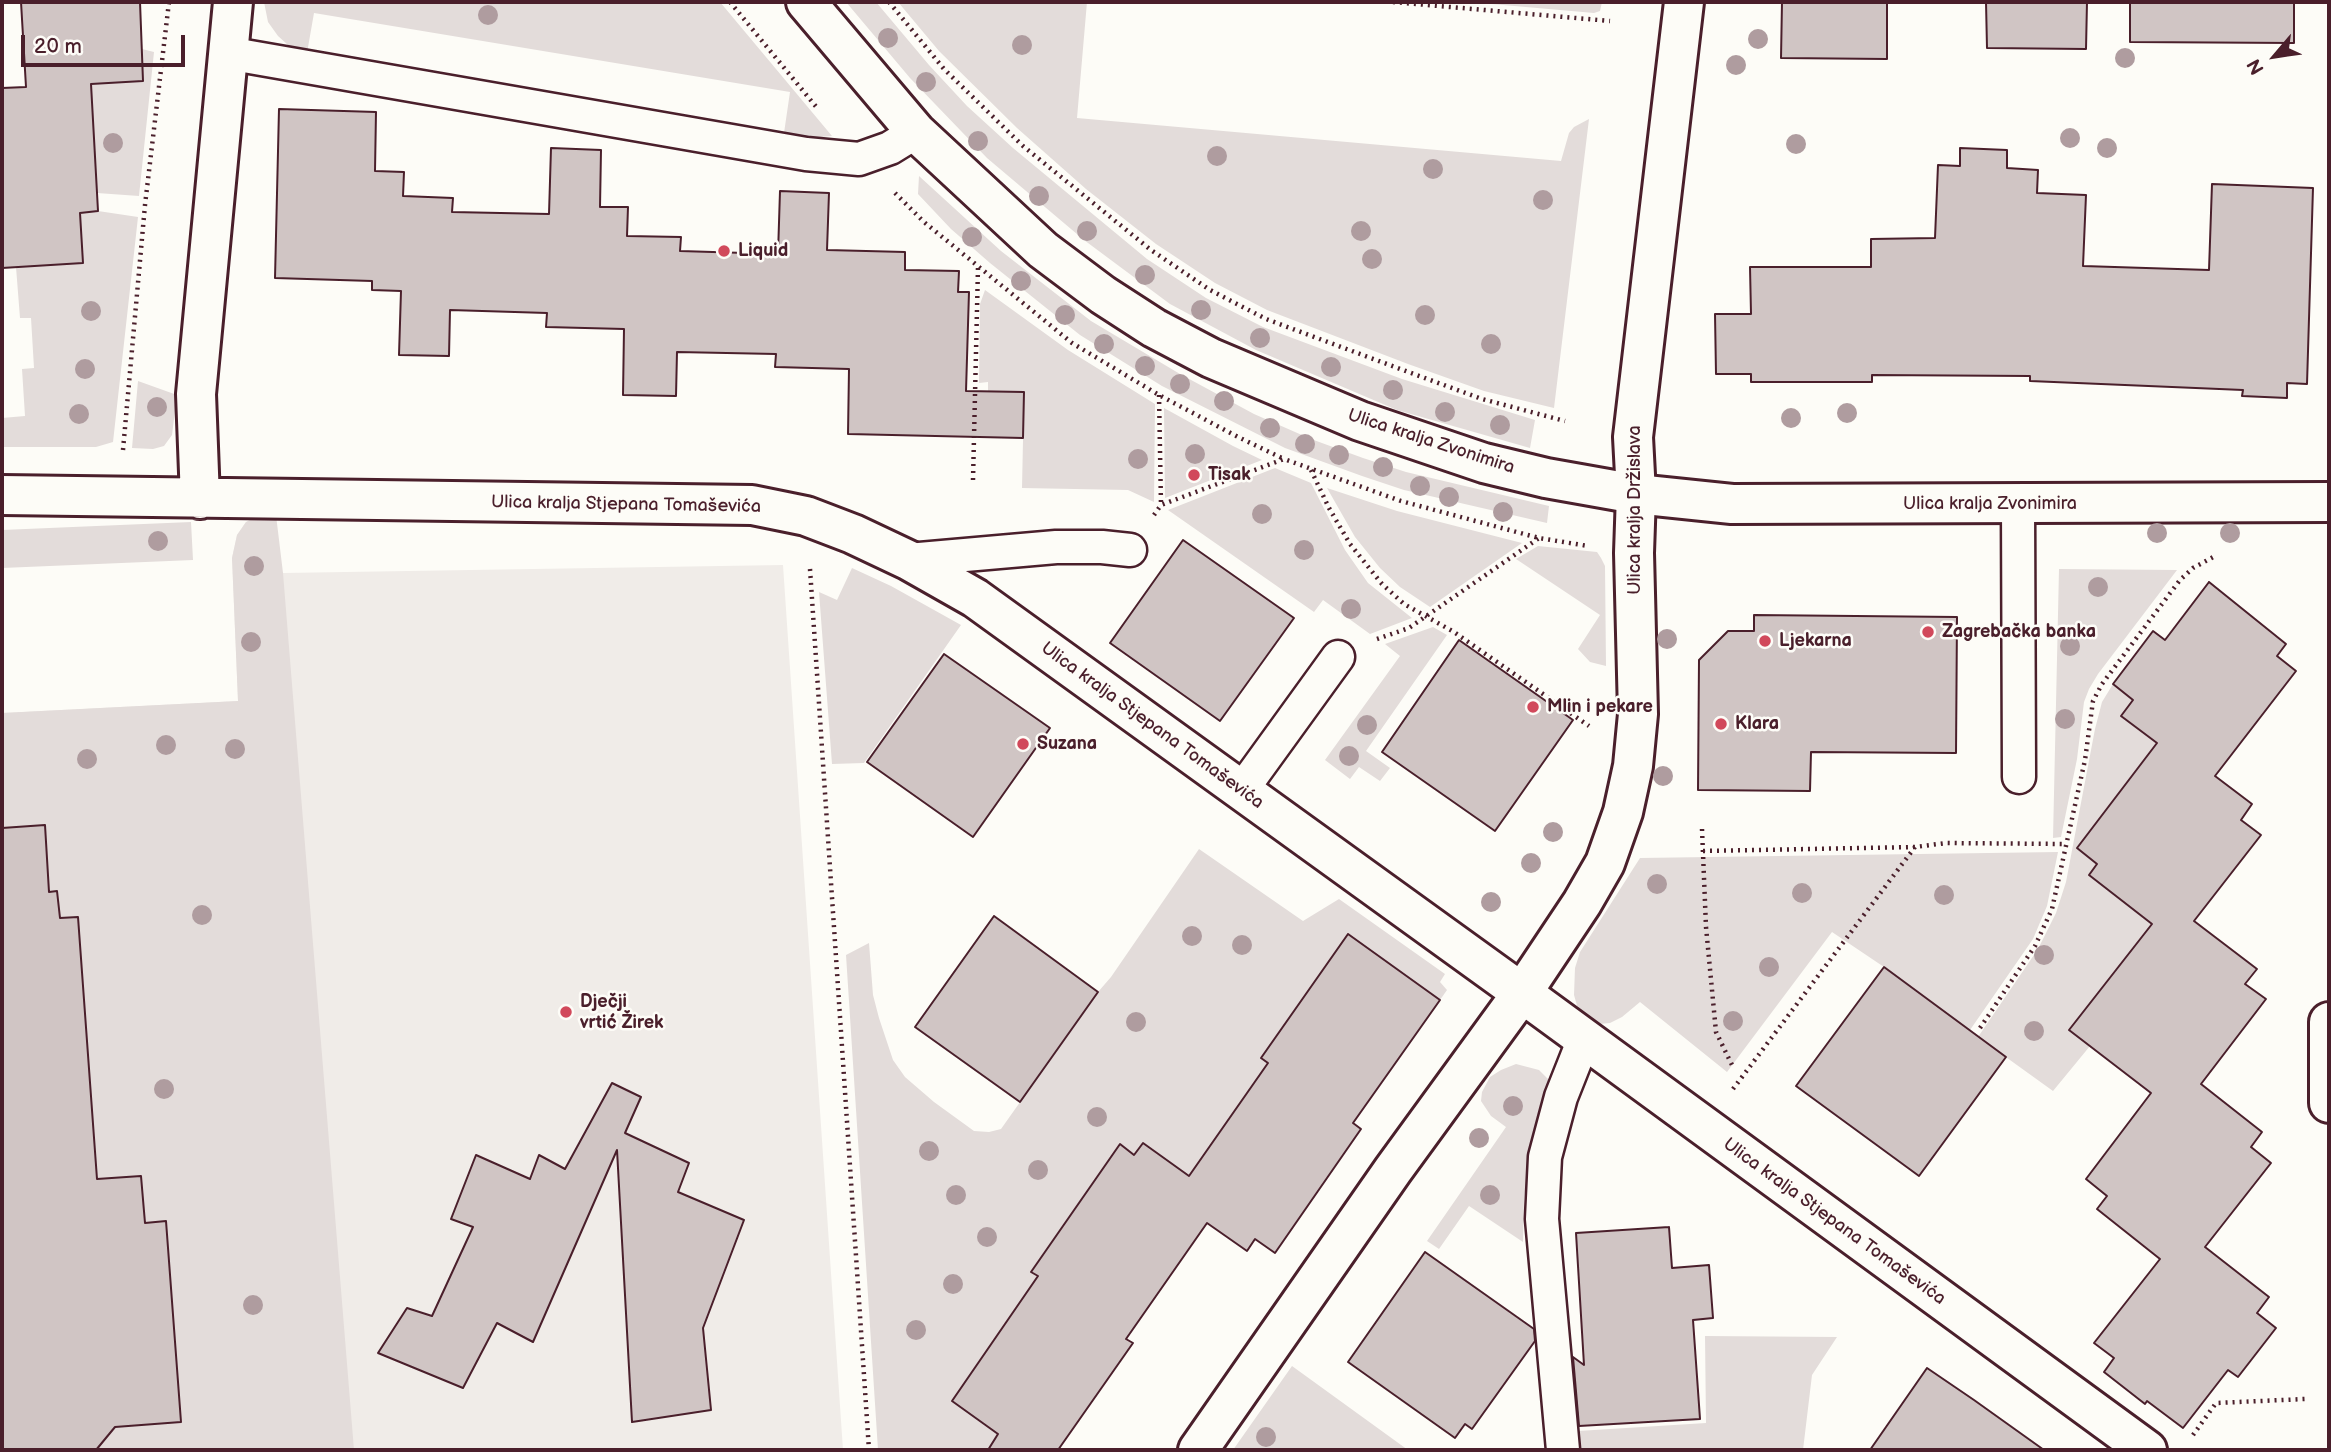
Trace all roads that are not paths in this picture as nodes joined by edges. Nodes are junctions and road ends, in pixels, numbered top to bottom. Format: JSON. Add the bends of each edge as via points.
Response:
{"nodes":[{"id":1,"x":233,"y":2,"type":"edge"},
{"id":2,"x":806,"y":2,"type":"edge"},
{"id":3,"x":1684,"y":2,"type":"edge"},
{"id":4,"x":227,"y":53,"type":"junction"},
{"id":5,"x":916,"y":132,"type":"junction"},
{"id":6,"x":1636,"y":494,"type":"junction"},
{"id":7,"x":2,"y":495,"type":"edge"},
{"id":8,"x":200,"y":499,"type":"junction"},
{"id":9,"x":2329,"y":502,"type":"edge"},
{"id":10,"x":2018,"y":504,"type":"junction"},
{"id":11,"x":1130,"y":550,"type":"road end"},
{"id":12,"x":908,"y":560,"type":"junction"},
{"id":13,"x":1338,"y":657,"type":"dead end"},
{"id":14,"x":2019,"y":777,"type":"dead end"},
{"id":15,"x":1241,"y":791,"type":"junction"},
{"id":16,"x":1522,"y":993,"type":"junction"},
{"id":17,"x":2329,"y":1022,"type":"edge"},
{"id":18,"x":1584,"y":1039,"type":"junction"},
{"id":19,"x":2329,"y":1103,"type":"edge"},
{"id":20,"x":2136,"y":1447,"type":"edge"},
{"id":21,"x":1198,"y":1450,"type":"edge"},
{"id":22,"x":1563,"y":1450,"type":"edge"}],
"edges":[{"from":1,"to":4,"type":"street"},
{"from":2,"to":5,"type":"street","name":"Ulica kralja Zvonimira"},
{"from":3,"to":6,"type":"street","name":"Ulica kralja Držislava","via":[[1633,437]]},
{"from":4,"to":5,"type":"lane","via":[[806,154],[859,159]]},
{"from":4,"to":8,"type":"street","via":[[196,394]]},
{"from":5,"to":6,"type":"street","name":"Ulica kralja Zvonimira","via":[[1043,250],[1154,328],[1211,358],[1360,421],[1484,463]]},
{"from":6,"to":10,"type":"street","name":"Ulica kralja Zvonimira","via":[[1732,504]]},
{"from":6,"to":16,"type":"street","name":"Ulica kralja Držislava","via":[[1638,714],[1623,812],[1594,883]]},
{"from":7,"to":8,"type":"street","name":"Ulica kralja Stjepana Tomaševića"},
{"from":8,"to":12,"type":"street","name":"Ulica kralja Stjepana Tomaševića","via":[[752,505],[806,516]]},
{"from":9,"to":10,"type":"street","name":"Ulica kralja Zvonimira"},
{"from":10,"to":14,"type":"lane"},
{"from":11,"to":12,"type":"lane","via":[[1056,547]]},
{"from":12,"to":15,"type":"street","name":"Ulica kralja Stjepana Tomaševića","via":[[975,598]]},
{"from":13,"to":15,"type":"lane"},
{"from":15,"to":16,"type":"street","name":"Ulica kralja Stjepana Tomaševića"},
{"from":16,"to":18,"type":"street","name":"Ulica kralja Stjepana Tomaševića"},
{"from":16,"to":21,"type":"street"},
{"from":17,"to":19,"type":"street"},
{"from":18,"to":20,"type":"street","name":"Ulica kralja Stjepana Tomaševića"},
{"from":18,"to":22,"type":"lane","via":[[1561,1097],[1545,1157],[1542,1219]]}]}
